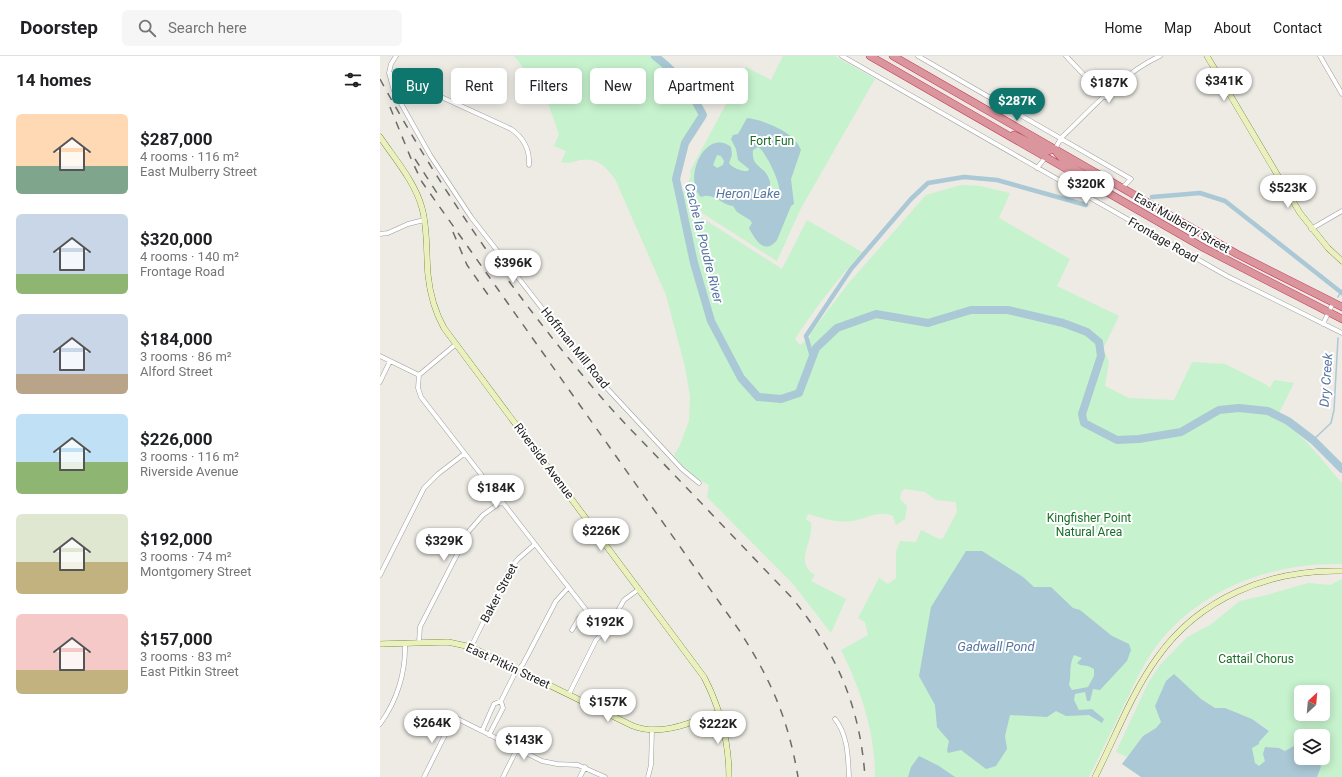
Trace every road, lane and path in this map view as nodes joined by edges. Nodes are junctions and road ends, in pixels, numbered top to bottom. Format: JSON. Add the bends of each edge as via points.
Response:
{"nodes":[{"id":1,"x":396,"y":56,"type":"edge"},
{"id":2,"x":842,"y":56,"type":"edge"},
{"id":3,"x":870,"y":56,"type":"edge"},
{"id":4,"x":893,"y":56,"type":"edge"},
{"id":5,"x":918,"y":56,"type":"edge"},
{"id":6,"x":1066,"y":56,"type":"edge"},
{"id":7,"x":1160,"y":56,"type":"edge"},
{"id":8,"x":1207,"y":56,"type":"edge"},
{"id":9,"x":1320,"y":56,"type":"edge"},
{"id":10,"x":389,"y":73,"type":"junction"},
{"id":11,"x":1342,"y":94,"type":"edge"},
{"id":12,"x":1105,"y":97,"type":"junction"},
{"id":13,"x":992,"y":127,"type":"junction"},
{"id":14,"x":380,"y":137,"type":"edge"},
{"id":15,"x":1061,"y":138,"type":"junction"},
{"id":16,"x":1055,"y":149,"type":"junction"},
{"id":17,"x":1045,"y":158,"type":"junction"},
{"id":18,"x":529,"y":165,"type":"dead end"},
{"id":19,"x":1037,"y":168,"type":"junction"},
{"id":20,"x":1122,"y":188,"type":"junction"},
{"id":21,"x":1342,"y":211,"type":"edge"},
{"id":22,"x":424,"y":220,"type":"junction"},
{"id":23,"x":1311,"y":229,"type":"junction"},
{"id":24,"x":1173,"y":230,"type":"junction"},
{"id":25,"x":380,"y":234,"type":"edge"},
{"id":26,"x":1342,"y":261,"type":"edge"},
{"id":27,"x":1333,"y":303,"type":"junction"},
{"id":28,"x":1342,"y":307,"type":"edge"},
{"id":29,"x":1329,"y":312,"type":"junction"},
{"id":30,"x":1342,"y":319,"type":"edge"},
{"id":31,"x":1323,"y":324,"type":"junction"},
{"id":32,"x":1342,"y":332,"type":"edge"},
{"id":33,"x":455,"y":345,"type":"junction"},
{"id":34,"x":380,"y":356,"type":"edge"},
{"id":35,"x":390,"y":361,"type":"junction"},
{"id":36,"x":419,"y":375,"type":"junction"},
{"id":37,"x":380,"y":382,"type":"edge"},
{"id":38,"x":464,"y":454,"type":"junction"},
{"id":39,"x":699,"y":483,"type":"dead end"},
{"id":40,"x":500,"y":502,"type":"junction"},
{"id":41,"x":534,"y":545,"type":"junction"},
{"id":42,"x":1342,"y":571,"type":"edge"},
{"id":43,"x":380,"y":575,"type":"edge"},
{"id":44,"x":568,"y":588,"type":"junction"},
{"id":45,"x":639,"y":589,"type":"junction"},
{"id":46,"x":587,"y":612,"type":"junction"},
{"id":47,"x":572,"y":630,"type":"dead end"},
{"id":48,"x":604,"y":633,"type":"junction"},
{"id":49,"x":419,"y":642,"type":"junction"},
{"id":50,"x":405,"y":643,"type":"junction"},
{"id":51,"x":380,"y":644,"type":"edge"},
{"id":52,"x":472,"y":647,"type":"junction"},
{"id":53,"x":519,"y":670,"type":"junction"},
{"id":54,"x":570,"y":694,"type":"junction"},
{"id":55,"x":501,"y":701,"type":"junction"},
{"id":56,"x":719,"y":712,"type":"junction"},
{"id":57,"x":835,"y":719,"type":"dead end"},
{"id":58,"x":380,"y":724,"type":"edge"},
{"id":59,"x":652,"y":730,"type":"junction"},
{"id":60,"x":482,"y":731,"type":"junction"},
{"id":61,"x":489,"y":735,"type":"junction"},
{"id":62,"x":517,"y":749,"type":"junction"},
{"id":63,"x":585,"y":768,"type":"junction"},
{"id":64,"x":424,"y":777,"type":"edge"},
{"id":65,"x":503,"y":777,"type":"edge"},
{"id":66,"x":580,"y":777,"type":"edge"},
{"id":67,"x":605,"y":777,"type":"edge"},
{"id":68,"x":648,"y":777,"type":"edge"},
{"id":69,"x":729,"y":777,"type":"edge"},
{"id":70,"x":849,"y":777,"type":"edge"},
{"id":71,"x":1095,"y":777,"type":"edge"}],
"edges":[{"from":1,"to":10,"type":"street","via":[[390,64]]},
{"from":2,"to":19,"type":"street","name":"Frontage Road"},
{"from":3,"to":13,"type":"highway","name":"East Mulberry Street"},
{"from":4,"to":16,"type":"highway","name":"East Mulberry Street"},
{"from":5,"to":15,"type":"street"},
{"from":6,"to":12,"type":"street"},
{"from":7,"to":12,"type":"street","via":[[1131,73]]},
{"from":8,"to":23,"type":"main road"},
{"from":9,"to":11,"type":"street"},
{"from":10,"to":18,"type":"street","via":[[511,129],[526,144]]},
{"from":10,"to":39,"type":"street","name":"Hoffman Mill Road","via":[[406,114],[471,217],[590,370],[682,469]]},
{"from":12,"to":15,"type":"street"},
{"from":13,"to":16,"type":"highway","via":[[1047,151]]},
{"from":13,"to":17,"type":"highway","name":"East Mulberry Street"},
{"from":14,"to":22,"type":"main road","name":"Riverside Avenue","via":[[416,193]]},
{"from":15,"to":16,"type":"street"},
{"from":15,"to":20,"type":"street","via":[[1131,179]]},
{"from":16,"to":20,"type":"highway","name":"East Mulberry Street"},
{"from":16,"to":24,"type":"highway","via":[[1067,164]]},
{"from":17,"to":19,"type":"street"},
{"from":17,"to":24,"type":"highway","name":"East Mulberry Street"},
{"from":19,"to":31,"type":"street","name":"Frontage Road","via":[[1227,276]]},
{"from":20,"to":27,"type":"highway","name":"East Mulberry Street","via":[[1237,254]]},
{"from":21,"to":23,"type":"street"},
{"from":22,"to":25,"type":"street"},
{"from":22,"to":33,"type":"main road","name":"Riverside Avenue","via":[[431,294],[441,322]]},
{"from":23,"to":26,"type":"main road"},
{"from":24,"to":29,"type":"highway","name":"East Mulberry Street","via":[[1245,271]]},
{"from":27,"to":28,"type":"highway","name":"East Mulberry Street"},
{"from":27,"to":29,"type":"street"},
{"from":29,"to":30,"type":"highway","name":"East Mulberry Street"},
{"from":29,"to":31,"type":"street"},
{"from":31,"to":32,"type":"street","name":"Frontage Road"},
{"from":33,"to":36,"type":"street"},
{"from":33,"to":45,"type":"main road","name":"Riverside Avenue"},
{"from":34,"to":35,"type":"street"},
{"from":35,"to":36,"type":"street"},
{"from":35,"to":37,"type":"street"},
{"from":36,"to":38,"type":"street","via":[[418,388],[421,397]]},
{"from":38,"to":40,"type":"street"},
{"from":38,"to":43,"type":"street","via":[[424,488]]},
{"from":40,"to":41,"type":"street"},
{"from":40,"to":49,"type":"street","via":[[476,523],[463,539],[420,627]]},
{"from":41,"to":44,"type":"street"},
{"from":41,"to":52,"type":"street","name":"Baker Street","via":[[509,570]]},
{"from":42,"to":71,"type":"main road","via":[[1302,572],[1277,576],[1227,596],[1196,616],[1177,633],[1157,658],[1141,684]]},
{"from":44,"to":46,"type":"street"},
{"from":44,"to":53,"type":"street","via":[[550,611]]},
{"from":45,"to":48,"type":"street","via":[[621,603]]},
{"from":45,"to":56,"type":"main road","name":"Riverside Avenue","via":[[697,666],[713,694]]},
{"from":46,"to":47,"type":"street","via":[[579,618]]},
{"from":46,"to":48,"type":"street"},
{"from":48,"to":54,"type":"street","via":[[596,640]]},
{"from":49,"to":50,"type":"main road","name":"East Pitkin Street"},
{"from":49,"to":52,"type":"main road","name":"East Pitkin Street","via":[[448,642]]},
{"from":50,"to":51,"type":"main road","name":"East Pitkin Street"},
{"from":50,"to":58,"type":"street","via":[[402,681]]},
{"from":52,"to":53,"type":"main road","name":"East Pitkin Street"},
{"from":53,"to":54,"type":"main road","name":"East Pitkin Street"},
{"from":53,"to":55,"type":"street"},
{"from":54,"to":59,"type":"main road","name":"East Pitkin Street","via":[[633,726]]},
{"from":55,"to":60,"type":"street","via":[[494,704]]},
{"from":55,"to":61,"type":"street","via":[[503,708]]},
{"from":56,"to":59,"type":"main road","name":"East Pitkin Street","via":[[671,728]]},
{"from":56,"to":69,"type":"main road","name":"Riverside Avenue","via":[[728,748]]},
{"from":57,"to":70,"type":"street","via":[[842,727]]},
{"from":59,"to":68,"type":"street"},
{"from":60,"to":61,"type":"street"},
{"from":60,"to":64,"type":"street","via":[[454,717]]},
{"from":61,"to":62,"type":"street"},
{"from":62,"to":63,"type":"street","via":[[550,763]]},
{"from":62,"to":65,"type":"street"},
{"from":63,"to":66,"type":"street"},
{"from":63,"to":67,"type":"street"}]}
